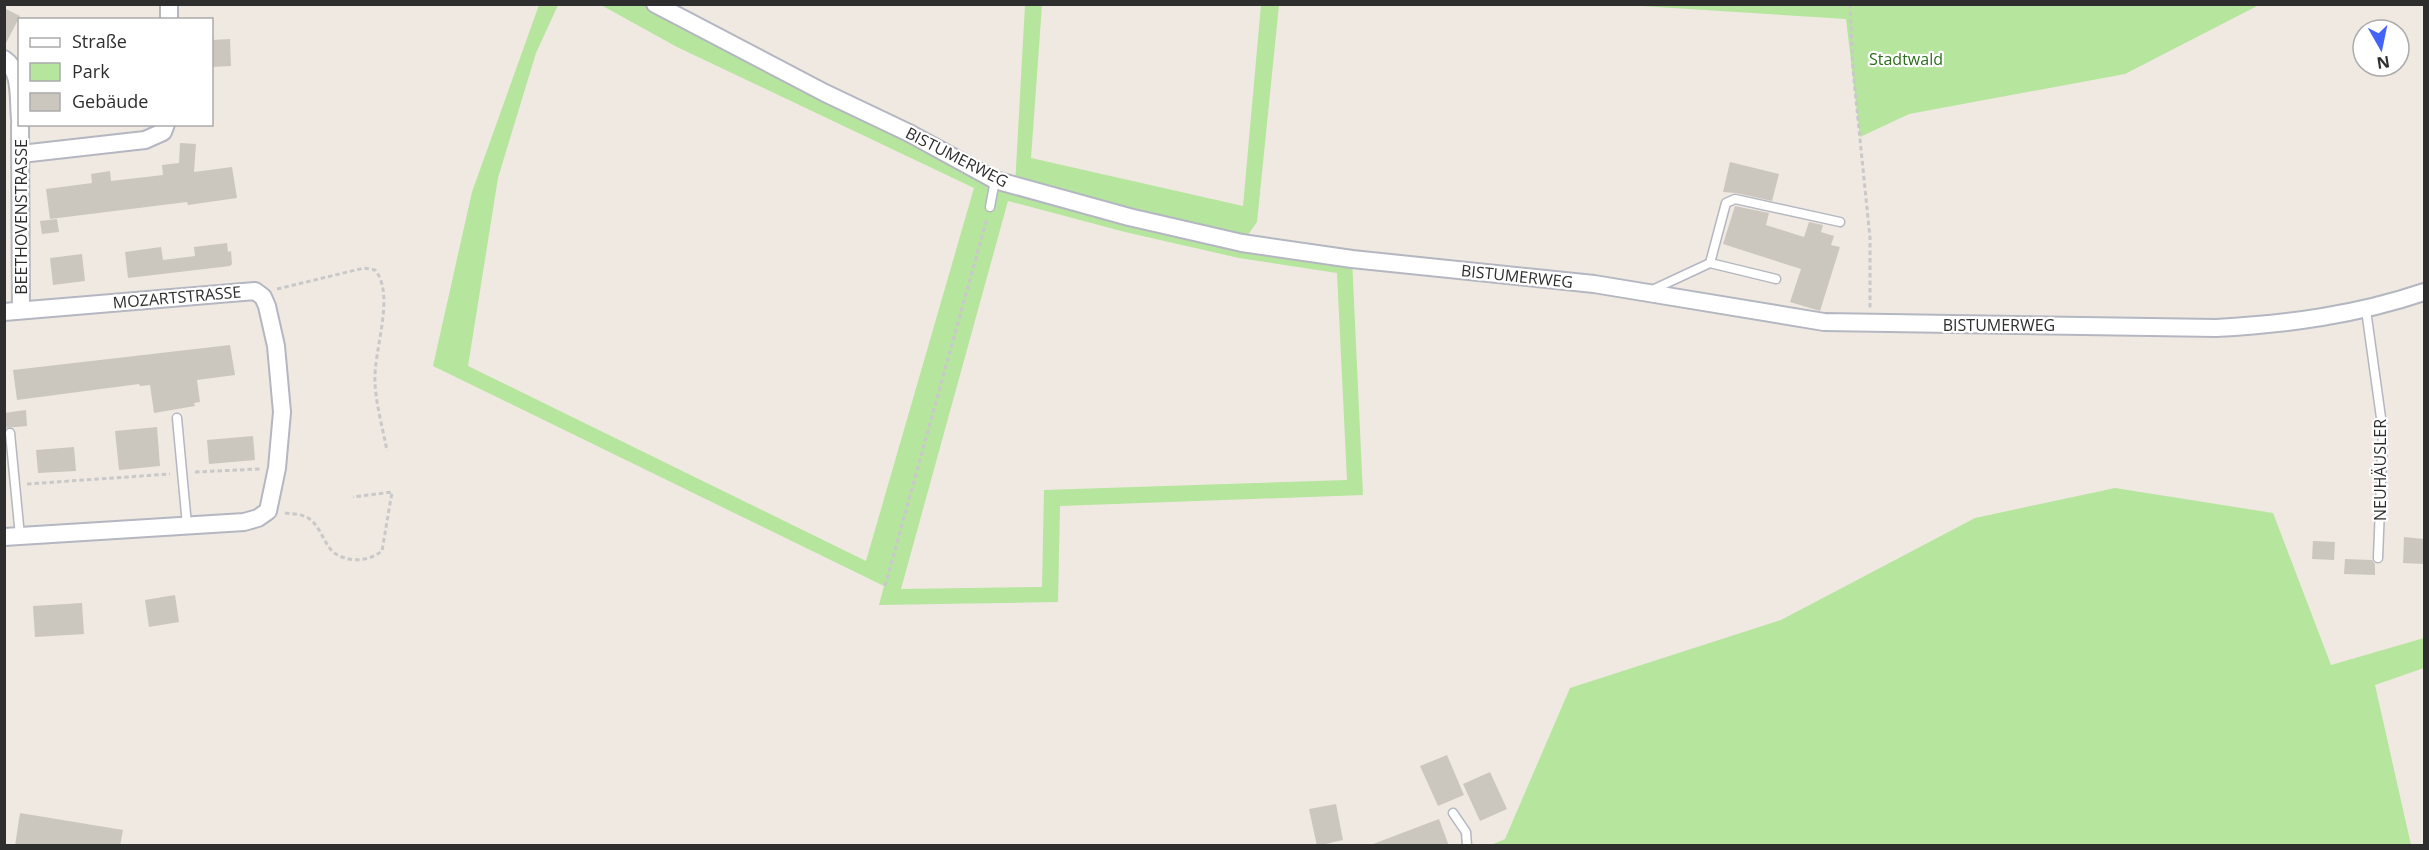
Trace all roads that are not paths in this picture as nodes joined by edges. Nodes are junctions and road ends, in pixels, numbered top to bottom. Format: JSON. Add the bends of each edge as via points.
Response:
{"nodes":[{"id":1,"x":654,"y":4,"type":"edge"},
{"id":2,"x":4,"y":59,"type":"edge"},
{"id":3,"x":18,"y":101,"type":"edge"},
{"id":4,"x":20,"y":126,"type":"edge"},
{"id":5,"x":166,"y":126,"type":"edge"},
{"id":6,"x":21,"y":154,"type":"junction"},
{"id":7,"x":995,"y":180,"type":"junction"},
{"id":8,"x":990,"y":207,"type":"road end"},
{"id":9,"x":1840,"y":222,"type":"dead end"},
{"id":10,"x":1710,"y":263,"type":"junction"},
{"id":11,"x":1776,"y":279,"type":"dead end"},
{"id":12,"x":2424,"y":292,"type":"edge"},
{"id":13,"x":1645,"y":293,"type":"junction"},
{"id":14,"x":2366,"y":310,"type":"junction"},
{"id":15,"x":13,"y":311,"type":"edge"},
{"id":16,"x":177,"y":418,"type":"dead end"},
{"id":17,"x":10,"y":433,"type":"dead end"},
{"id":18,"x":187,"y":525,"type":"junction"},
{"id":19,"x":12,"y":536,"type":"edge"},
{"id":20,"x":2378,"y":558,"type":"dead end"},
{"id":21,"x":1453,"y":813,"type":"dead end"},
{"id":22,"x":1467,"y":846,"type":"edge"}],
"edges":[{"from":1,"to":7,"type":"street","name":"BISTUMERWEG"},
{"from":2,"to":3,"type":"street","name":"BEETHOVENSTRASSE","via":[[11,63],[15,74]]},
{"from":4,"to":6,"type":"street","name":"BEETHOVENSTRASSE"},
{"from":5,"to":6,"type":"street","via":[[164,132],[145,140]]},
{"from":6,"to":15,"type":"street","name":"BEETHOVENSTRASSE"},
{"from":7,"to":8,"type":"lane"},
{"from":7,"to":13,"type":"street","name":"BISTUMERWEG","via":[[1242,243],[1352,260],[1594,284]]},
{"from":9,"to":10,"type":"lane","via":[[1735,199],[1726,203]]},
{"from":10,"to":11,"type":"lane"},
{"from":10,"to":13,"type":"lane"},
{"from":12,"to":14,"type":"street","name":"BISTUMERWEG"},
{"from":13,"to":14,"type":"street","name":"BISTUMERWEG","via":[[1824,322],[1870,324],[2217,328],[2276,324]]},
{"from":14,"to":20,"type":"lane","name":"NEUHÄUSLER","via":[[2383,432]]},
{"from":15,"to":18,"type":"street","name":"MOZARTSTRASSE","via":[[241,291],[255,291],[263,297],[281,382],[282,412],[268,511],[244,522]]},
{"from":16,"to":18,"type":"lane"},
{"from":17,"to":19,"type":"lane","via":[[16,485]]},
{"from":18,"to":19,"type":"street"},
{"from":21,"to":22,"type":"lane","via":[[1466,832]]}]}
